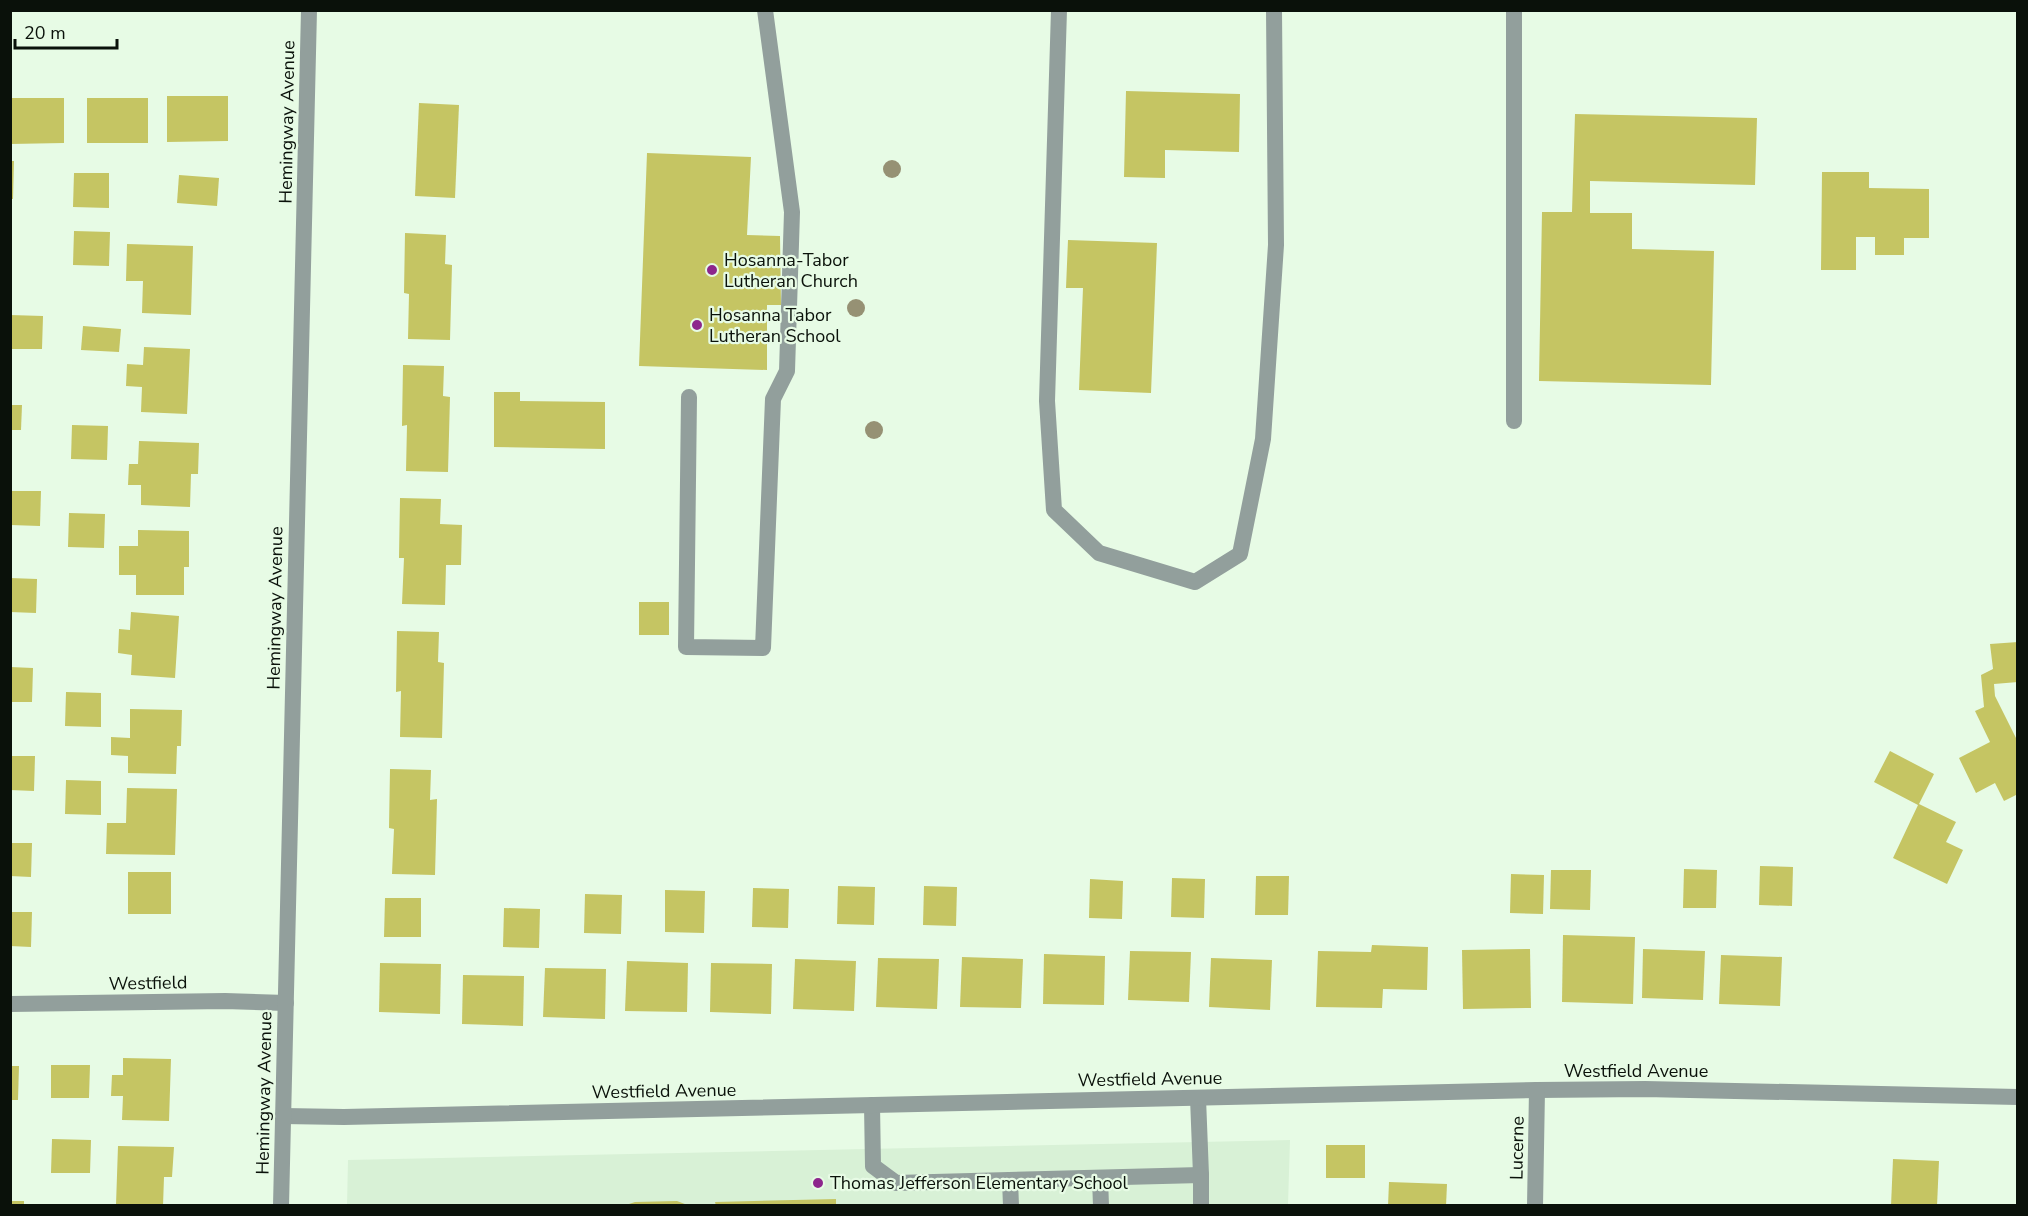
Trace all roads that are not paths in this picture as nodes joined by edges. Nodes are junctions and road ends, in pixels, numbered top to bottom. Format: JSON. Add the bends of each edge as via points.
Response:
{"nodes":[{"id":1,"x":309,"y":10,"type":"edge"},
{"id":2,"x":765,"y":10,"type":"edge"},
{"id":3,"x":1059,"y":10,"type":"edge"},
{"id":4,"x":1274,"y":10,"type":"edge"},
{"id":5,"x":1514,"y":10,"type":"edge"},
{"id":6,"x":689,"y":397,"type":"dead end"},
{"id":7,"x":1514,"y":421,"type":"dead end"},
{"id":8,"x":286,"y":1003,"type":"junction"},
{"id":9,"x":10,"y":1004,"type":"edge"},
{"id":10,"x":1537,"y":1090,"type":"junction"},
{"id":11,"x":2018,"y":1097,"type":"edge"},
{"id":12,"x":1198,"y":1098,"type":"junction"},
{"id":13,"x":872,"y":1106,"type":"junction"},
{"id":14,"x":283,"y":1116,"type":"junction"},
{"id":15,"x":1201,"y":1175,"type":"junction"},
{"id":16,"x":1100,"y":1178,"type":"junction"},
{"id":17,"x":1010,"y":1180,"type":"junction"},
{"id":18,"x":281,"y":1206,"type":"edge"},
{"id":19,"x":1011,"y":1206,"type":"edge"},
{"id":20,"x":1101,"y":1206,"type":"edge"},
{"id":21,"x":1201,"y":1206,"type":"edge"},
{"id":22,"x":1535,"y":1206,"type":"edge"}],
"edges":[{"from":1,"to":8,"type":"street","name":"Hemingway Avenue"},
{"from":2,"to":6,"type":"street","via":[[792,212],[788,371],[773,399],[763,648],[686,647]]},
{"from":3,"to":4,"type":"street","via":[[1047,401],[1054,510],[1099,553],[1195,582],[1240,554],[1263,439],[1276,245]]},
{"from":5,"to":7,"type":"street"},
{"from":8,"to":9,"type":"street","name":"Westfield"},
{"from":8,"to":14,"type":"street","name":"Hemingway Avenue"},
{"from":10,"to":11,"type":"street","name":"Westfield Avenue"},
{"from":10,"to":12,"type":"street","name":"Westfield Avenue"},
{"from":10,"to":22,"type":"street","name":"Lucerne"},
{"from":12,"to":13,"type":"street","name":"Westfield Avenue"},
{"from":12,"to":15,"type":"street"},
{"from":13,"to":14,"type":"street","name":"Westfield Avenue"},
{"from":13,"to":17,"type":"street","via":[[873,1166],[896,1183]]},
{"from":14,"to":18,"type":"street","name":"Hemingway Avenue"},
{"from":15,"to":16,"type":"street"},
{"from":15,"to":21,"type":"street"},
{"from":16,"to":17,"type":"street"},
{"from":16,"to":20,"type":"street"},
{"from":17,"to":19,"type":"street"}]}
